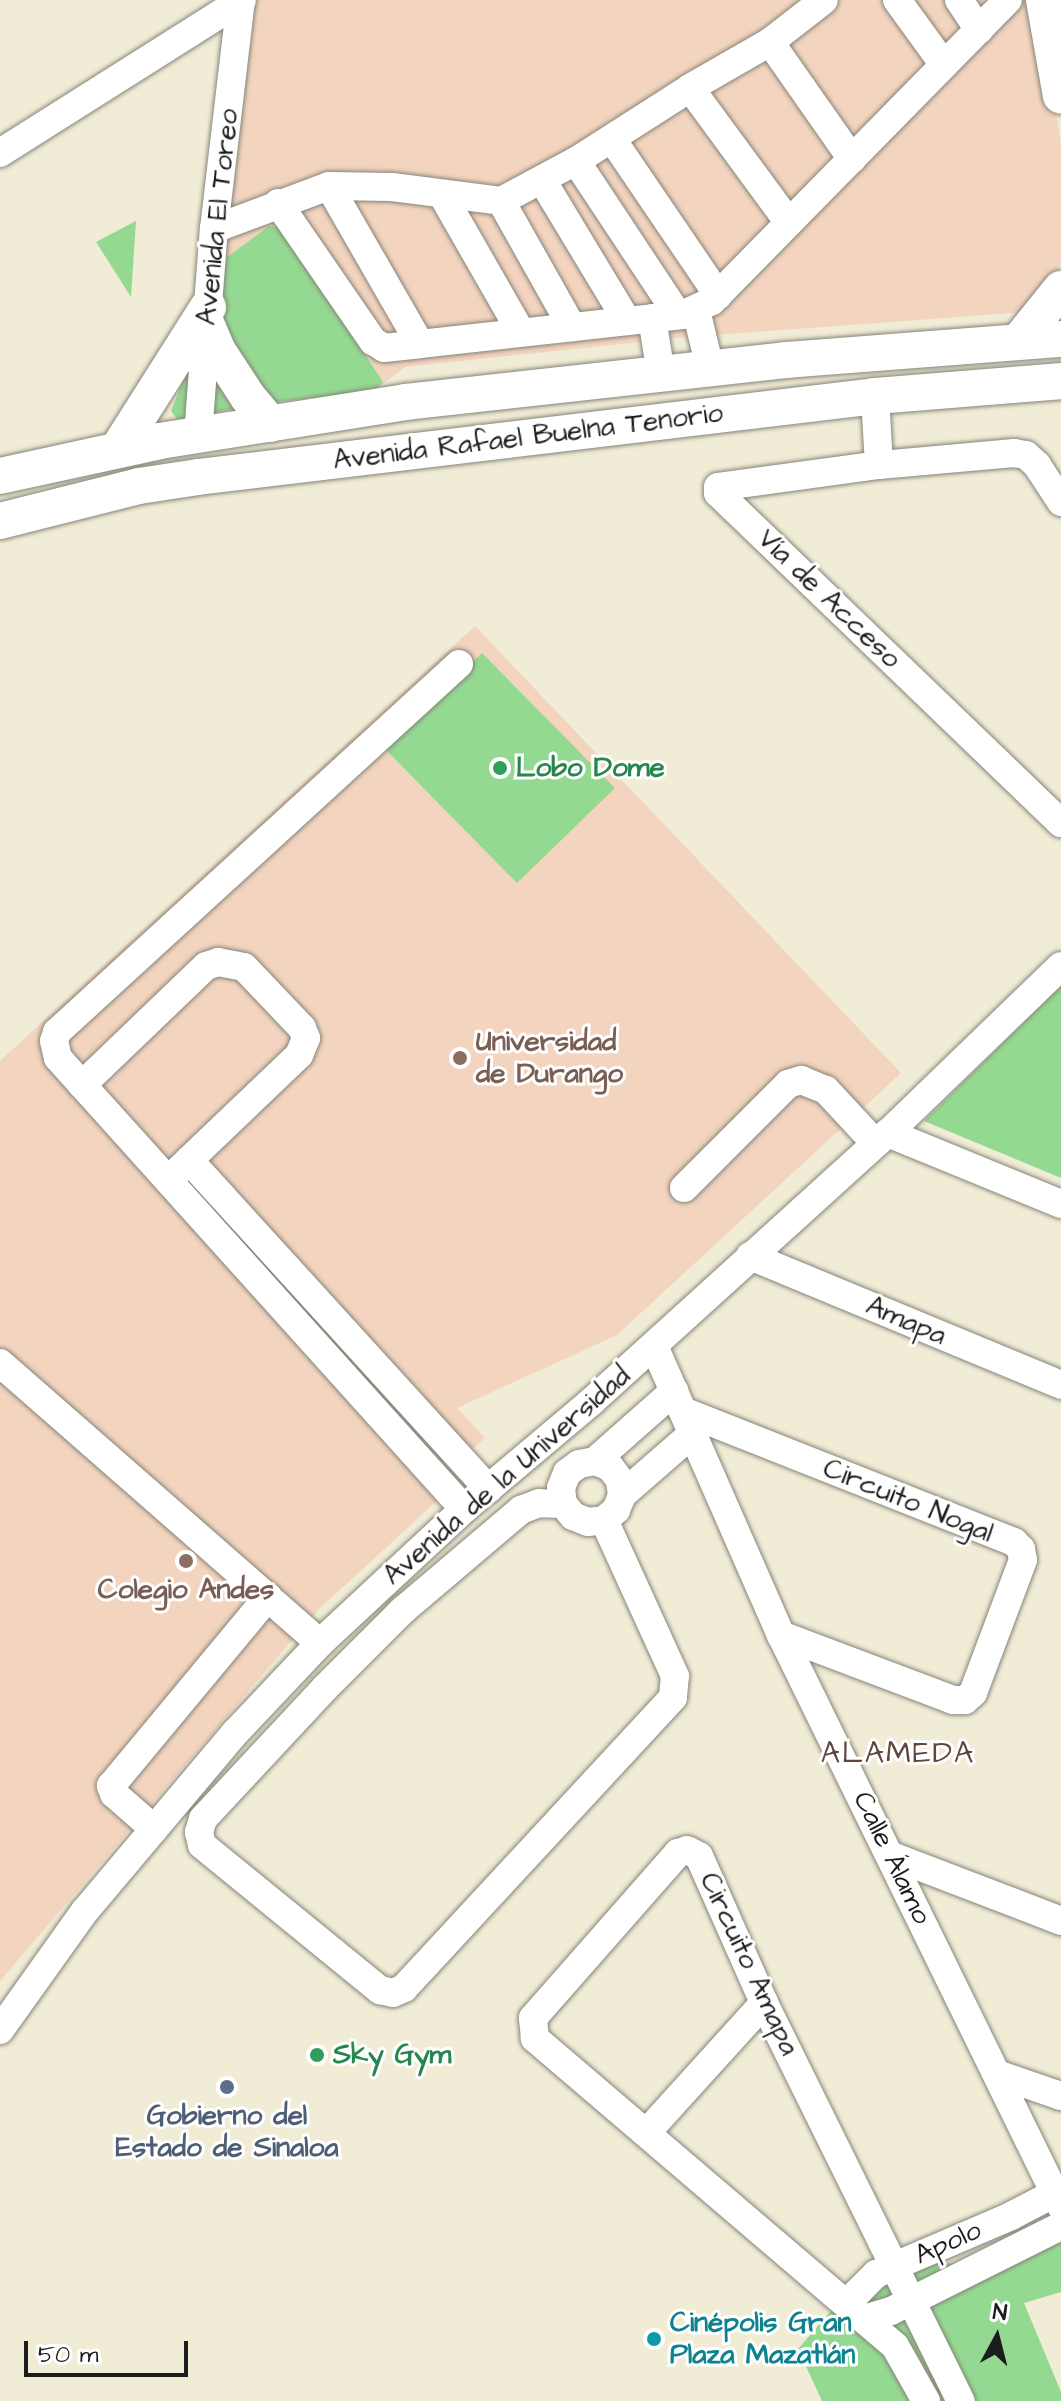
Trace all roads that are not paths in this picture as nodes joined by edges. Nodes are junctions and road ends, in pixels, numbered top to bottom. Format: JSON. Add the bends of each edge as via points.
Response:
{"nodes":[{"id":1,"x":242,"y":0,"type":"edge"},
{"id":2,"x":824,"y":0,"type":"edge"},
{"id":3,"x":897,"y":0,"type":"edge"},
{"id":4,"x":959,"y":0,"type":"edge"},
{"id":5,"x":1008,"y":0,"type":"edge"},
{"id":6,"x":1044,"y":0,"type":"edge"},
{"id":7,"x":979,"y":30,"type":"junction"},
{"id":8,"x":770,"y":42,"type":"junction"},
{"id":9,"x":944,"y":65,"type":"junction"},
{"id":10,"x":690,"y":88,"type":"junction"},
{"id":11,"x":1061,"y":96,"type":"edge"},
{"id":12,"x":612,"y":139,"type":"junction"},
{"id":13,"x":0,"y":153,"type":"edge"},
{"id":14,"x":852,"y":159,"type":"junction"},
{"id":15,"x":576,"y":161,"type":"junction"},
{"id":16,"x":542,"y":180,"type":"junction"},
{"id":17,"x":329,"y":186,"type":"junction"},
{"id":18,"x":443,"y":196,"type":"junction"},
{"id":19,"x":501,"y":201,"type":"junction"},
{"id":20,"x":278,"y":203,"type":"junction"},
{"id":21,"x":789,"y":223,"type":"junction"},
{"id":22,"x":214,"y":229,"type":"junction"},
{"id":23,"x":1061,"y":289,"type":"edge"},
{"id":24,"x":674,"y":312,"type":"junction"},
{"id":25,"x":207,"y":315,"type":"junction"},
{"id":26,"x":572,"y":327,"type":"junction"},
{"id":27,"x":521,"y":332,"type":"junction"},
{"id":28,"x":1061,"y":339,"type":"edge"},
{"id":29,"x":1019,"y":341,"type":"junction"},
{"id":30,"x":420,"y":344,"type":"junction"},
{"id":31,"x":710,"y":368,"type":"junction"},
{"id":32,"x":661,"y":374,"type":"junction"},
{"id":33,"x":1061,"y":381,"type":"edge"},
{"id":34,"x":1016,"y":385,"type":"junction"},
{"id":35,"x":875,"y":396,"type":"junction"},
{"id":36,"x":1061,"y":409,"type":"edge"},
{"id":37,"x":271,"y":424,"type":"junction"},
{"id":38,"x":198,"y":435,"type":"junction"},
{"id":39,"x":118,"y":449,"type":"junction"},
{"id":40,"x":879,"y":465,"type":"junction"},
{"id":41,"x":0,"y":476,"type":"edge"},
{"id":42,"x":198,"y":477,"type":"junction"},
{"id":43,"x":1061,"y":502,"type":"edge"},
{"id":44,"x":0,"y":521,"type":"edge"},
{"id":45,"x":459,"y":664,"type":"dead end"},
{"id":46,"x":1061,"y":823,"type":"edge"},
{"id":47,"x":1061,"y":966,"type":"edge"},
{"id":48,"x":82,"y":1085,"type":"junction"},
{"id":49,"x":882,"y":1138,"type":"junction"},
{"id":50,"x":189,"y":1160,"type":"junction"},
{"id":51,"x":168,"y":1180,"type":"junction"},
{"id":52,"x":684,"y":1188,"type":"dead end"},
{"id":53,"x":1061,"y":1204,"type":"edge"},
{"id":54,"x":750,"y":1256,"type":"junction"},
{"id":55,"x":654,"y":1346,"type":"junction"},
{"id":56,"x":0,"y":1363,"type":"edge"},
{"id":57,"x":1061,"y":1385,"type":"edge"},
{"id":58,"x":683,"y":1412,"type":"junction"},
{"id":59,"x":595,"y":1461,"type":"junction"},
{"id":60,"x":488,"y":1489,"type":"junction"},
{"id":61,"x":622,"y":1495,"type":"junction"},
{"id":62,"x":563,"y":1504,"type":"junction"},
{"id":63,"x":464,"y":1509,"type":"junction"},
{"id":64,"x":604,"y":1520,"type":"junction"},
{"id":65,"x":268,"y":1597,"type":"junction"},
{"id":66,"x":781,"y":1635,"type":"junction"},
{"id":67,"x":320,"y":1643,"type":"junction"},
{"id":68,"x":154,"y":1829,"type":"junction"},
{"id":69,"x":892,"y":1856,"type":"junction"},
{"id":70,"x":1061,"y":1921,"type":"edge"},
{"id":71,"x":764,"y":2003,"type":"junction"},
{"id":72,"x":0,"y":2030,"type":"edge"},
{"id":73,"x":1000,"y":2075,"type":"junction"},
{"id":74,"x":1061,"y":2096,"type":"edge"},
{"id":75,"x":648,"y":2131,"type":"junction"},
{"id":76,"x":1059,"y":2197,"type":"edge"},
{"id":77,"x":1061,"y":2226,"type":"edge"},
{"id":78,"x":896,"y":2266,"type":"junction"},
{"id":79,"x":911,"y":2298,"type":"junction"},
{"id":80,"x":856,"y":2311,"type":"junction"},
{"id":81,"x":926,"y":2401,"type":"edge"},
{"id":82,"x":961,"y":2401,"type":"edge"}],
"edges":[{"from":1,"to":13,"type":"street"},
{"from":1,"to":22,"type":"street","name":"Avenida El Toreo"},
{"from":2,"to":8,"type":"street"},
{"from":3,"to":9,"type":"street"},
{"from":4,"to":7,"type":"street"},
{"from":5,"to":7,"type":"street"},
{"from":6,"to":11,"type":"main road"},
{"from":7,"to":9,"type":"street"},
{"from":8,"to":10,"type":"street"},
{"from":8,"to":14,"type":"street"},
{"from":9,"to":14,"type":"street"},
{"from":10,"to":12,"type":"street"},
{"from":10,"to":21,"type":"street"},
{"from":12,"to":15,"type":"street"},
{"from":12,"to":24,"type":"street"},
{"from":14,"to":21,"type":"street"},
{"from":15,"to":16,"type":"street"},
{"from":15,"to":24,"type":"street"},
{"from":16,"to":19,"type":"street"},
{"from":16,"to":24,"type":"street"},
{"from":17,"to":18,"type":"street","via":[[392,187]]},
{"from":17,"to":20,"type":"street"},
{"from":17,"to":30,"type":"street"},
{"from":18,"to":19,"type":"street"},
{"from":18,"to":27,"type":"street"},
{"from":19,"to":26,"type":"street"},
{"from":20,"to":22,"type":"street"},
{"from":20,"to":30,"type":"street","via":[[373,341],[384,348]]},
{"from":21,"to":24,"type":"street"},
{"from":22,"to":25,"type":"street","name":"Avenida El Toreo"},
{"from":23,"to":29,"type":"main road"},
{"from":24,"to":26,"type":"street"},
{"from":24,"to":31,"type":"street"},
{"from":24,"to":32,"type":"street"},
{"from":25,"to":37,"type":"main road","via":[[218,351]]},
{"from":25,"to":38,"type":"street","name":"Avenida El Toreo"},
{"from":25,"to":39,"type":"main road"},
{"from":26,"to":27,"type":"street"},
{"from":27,"to":30,"type":"street"},
{"from":28,"to":29,"type":"main road","name":"Avenida Rafael Buelna Tenorio"},
{"from":29,"to":31,"type":"main road","name":"Avenida Rafael Buelna Tenorio"},
{"from":31,"to":32,"type":"main road","name":"Avenida Rafael Buelna Tenorio"},
{"from":32,"to":37,"type":"main road","name":"Avenida Rafael Buelna Tenorio","via":[[406,402]]},
{"from":33,"to":34,"type":"main road","name":"Avenida Rafael Buelna Tenorio"},
{"from":34,"to":35,"type":"main road","name":"Avenida Rafael Buelna Tenorio"},
{"from":34,"to":36,"type":"main road"},
{"from":35,"to":40,"type":"street"},
{"from":35,"to":42,"type":"main road","name":"Avenida Rafael Buelna Tenorio"},
{"from":37,"to":38,"type":"main road","name":"Avenida Rafael Buelna Tenorio"},
{"from":38,"to":39,"type":"main road","name":"Avenida Rafael Buelna Tenorio"},
{"from":38,"to":42,"type":"main road"},
{"from":39,"to":41,"type":"main road","name":"Avenida Rafael Buelna Tenorio"},
{"from":40,"to":43,"type":"street","name":"Vía de Acceso","via":[[1026,455]]},
{"from":40,"to":46,"type":"street","name":"Vía de Acceso","via":[[723,484],[718,493]]},
{"from":42,"to":44,"type":"main road","name":"Avenida Rafael Buelna Tenorio","via":[[139,486]]},
{"from":45,"to":48,"type":"street","via":[[57,1032],[58,1058]]},
{"from":47,"to":49,"type":"street","name":"Avenida de la Universidad"},
{"from":48,"to":50,"type":"street","via":[[206,966],[218,962],[244,967],[302,1028],[305,1048]]},
{"from":48,"to":51,"type":"street"},
{"from":49,"to":52,"type":"street","via":[[826,1090],[801,1080],[788,1084]]},
{"from":49,"to":53,"type":"street"},
{"from":49,"to":54,"type":"street","name":"Avenida de la Universidad"},
{"from":50,"to":51,"type":"street"},
{"from":50,"to":60,"type":"street"},
{"from":51,"to":63,"type":"street"},
{"from":54,"to":55,"type":"street","name":"Avenida de la Universidad"},
{"from":54,"to":57,"type":"street","name":"Amapa"},
{"from":55,"to":58,"type":"street","name":"Calle Álamo"},
{"from":55,"to":60,"type":"street","name":"Avenida de la Universidad"},
{"from":56,"to":65,"type":"street"},
{"from":58,"to":59,"type":"street"},
{"from":58,"to":61,"type":"street"},
{"from":58,"to":66,"type":"street","name":"Calle Álamo"},
{"from":58,"to":66,"type":"street","name":"Circuito Nogal","via":[[1021,1549],[1023,1560],[973,1693],[965,1700]]},
{"from":59,"to":61,"type":"street","via":[[610,1467],[620,1480]]},
{"from":59,"to":62,"type":"street","via":[[567,1473],[561,1488]]},
{"from":60,"to":63,"type":"street","name":"Avenida de la Universidad"},
{"from":61,"to":64,"type":"street"},
{"from":62,"to":64,"type":"street","via":[[588,1522]]},
{"from":62,"to":64,"type":"street","via":[[539,1503],[521,1510],[436,1581],[325,1688],[203,1819],[202,1845],[380,1990],[393,1993],[404,1988],[673,1697],[675,1676]]},
{"from":63,"to":67,"type":"street","name":"Avenida de la Universidad"},
{"from":65,"to":67,"type":"street"},
{"from":65,"to":68,"type":"street","via":[[111,1786]]},
{"from":66,"to":69,"type":"street","name":"Calle Álamo"},
{"from":67,"to":68,"type":"street","name":"Avenida de la Universidad"},
{"from":68,"to":72,"type":"street","name":"Avenida de la Universidad","via":[[85,1911]]},
{"from":69,"to":70,"type":"street"},
{"from":69,"to":73,"type":"street","name":"Calle Álamo"},
{"from":71,"to":75,"type":"street"},
{"from":71,"to":75,"type":"street","name":"Circuito Amapa","via":[[699,1856],[687,1850],[678,1853],[533,2018],[535,2038]]},
{"from":71,"to":78,"type":"street","name":"Circuito Amapa"},
{"from":73,"to":74,"type":"street"},
{"from":73,"to":76,"type":"street","name":"Calle Álamo"},
{"from":75,"to":80,"type":"street","name":"Circuito Amapa"},
{"from":76,"to":78,"type":"street","name":"Apolo"},
{"from":77,"to":79,"type":"street","name":"Apolo"},
{"from":78,"to":79,"type":"street","name":"Circuito Amapa"},
{"from":78,"to":80,"type":"street","name":"Apolo","via":[[876,2274]]},
{"from":79,"to":80,"type":"street","name":"Apolo","via":[[891,2311]]},
{"from":79,"to":82,"type":"street","name":"Circuito Amapa"},
{"from":80,"to":81,"type":"street","name":"Circuito Amapa","via":[[895,2346]]}]}
